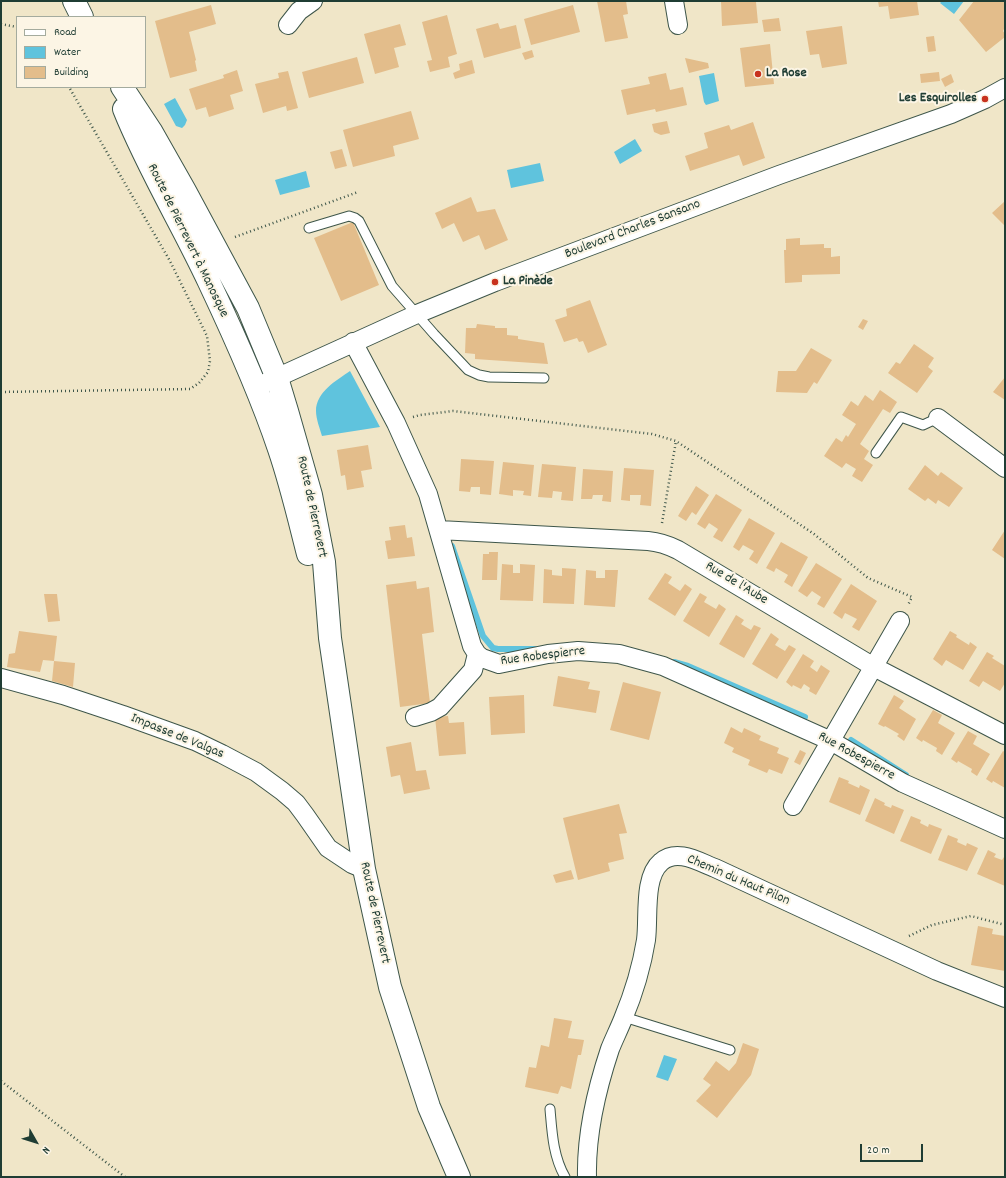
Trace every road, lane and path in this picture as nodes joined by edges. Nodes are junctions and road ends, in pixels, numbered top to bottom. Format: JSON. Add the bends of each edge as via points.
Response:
{"nodes":[{"id":1,"x":74,"y":1,"type":"edge"},
{"id":2,"x":313,"y":1,"type":"edge"},
{"id":3,"x":674,"y":1,"type":"edge"},
{"id":4,"x":82,"y":16,"type":"edge"},
{"id":5,"x":1,"y":24,"type":"edge"},
{"id":6,"x":288,"y":25,"type":"dead end"},
{"id":7,"x":678,"y":25,"type":"dead end"},
{"id":8,"x":16,"y":27,"type":"edge"},
{"id":9,"x":70,"y":88,"type":"edge"},
{"id":10,"x":116,"y":88,"type":"edge"},
{"id":11,"x":123,"y":88,"type":"edge"},
{"id":12,"x":1003,"y":92,"type":"edge"},
{"id":13,"x":358,"y":192,"type":"dead end"},
{"id":14,"x":309,"y":228,"type":"dead end"},
{"id":15,"x":214,"y":247,"type":"junction"},
{"id":16,"x":417,"y":314,"type":"junction"},
{"id":17,"x":353,"y":342,"type":"junction"},
{"id":18,"x":544,"y":378,"type":"dead end"},
{"id":19,"x":267,"y":385,"type":"junction"},
{"id":20,"x":1,"y":392,"type":"edge"},
{"id":21,"x":938,"y":418,"type":"joint"},
{"id":22,"x":396,"y":423,"type":"junction"},
{"id":23,"x":676,"y":441,"type":"junction"},
{"id":24,"x":876,"y":453,"type":"dead end"},
{"id":25,"x":1005,"y":468,"type":"edge"},
{"id":26,"x":439,"y":530,"type":"junction"},
{"id":27,"x":658,"y":542,"type":"junction"},
{"id":28,"x":900,"y":622,"type":"joint"},
{"id":29,"x":330,"y":638,"type":"junction"},
{"id":30,"x":477,"y":654,"type":"junction"},
{"id":31,"x":874,"y":667,"type":"junction"},
{"id":32,"x":1,"y":678,"type":"edge"},
{"id":33,"x":415,"y":717,"type":"dead end"},
{"id":34,"x":1005,"y":735,"type":"edge"},
{"id":35,"x":831,"y":741,"type":"junction"},
{"id":36,"x":793,"y":806,"type":"dead end"},
{"id":37,"x":1005,"y":829,"type":"edge"},
{"id":38,"x":364,"y":869,"type":"junction"},
{"id":39,"x":1005,"y":925,"type":"edge"},
{"id":40,"x":885,"y":947,"type":"junction"},
{"id":41,"x":1005,"y":998,"type":"edge"},
{"id":42,"x":624,"y":1017,"type":"junction"},
{"id":43,"x":730,"y":1050,"type":"dead end"},
{"id":44,"x":1,"y":1081,"type":"edge"},
{"id":45,"x":550,"y":1109,"type":"dead end"},
{"id":46,"x":125,"y":1177,"type":"edge"},
{"id":47,"x":458,"y":1177,"type":"edge"},
{"id":48,"x":565,"y":1177,"type":"edge"},
{"id":49,"x":587,"y":1177,"type":"edge"}],
"edges":[{"from":1,"to":4,"type":"main road"},
{"from":2,"to":6,"type":"street","via":[[299,11]]},
{"from":3,"to":7,"type":"street"},
{"from":5,"to":8,"type":"path"},
{"from":9,"to":20,"type":"path","via":[[170,261],[207,336],[210,361],[208,372],[190,389]]},
{"from":10,"to":19,"type":"main road","name":"Route de Pierrevert à Manosque","via":[[138,142],[210,283]]},
{"from":11,"to":15,"type":"main road","name":"Route de Pierrevert à Manosque","via":[[185,191]]},
{"from":12,"to":16,"type":"street","name":"Boulevard Charles Sansano","via":[[950,114],[495,282]]},
{"from":13,"to":15,"type":"path","via":[[237,236]]},
{"from":14,"to":16,"type":"lane","via":[[349,216],[359,221],[392,286]]},
{"from":15,"to":19,"type":"main road","name":"Route de Pierrevert à Manosque","via":[[248,308]]},
{"from":16,"to":17,"type":"street","name":"Boulevard Charles Sansano"},
{"from":16,"to":18,"type":"lane","via":[[468,370],[489,377]]},
{"from":17,"to":19,"type":"street","name":"Boulevard Charles Sansano"},
{"from":17,"to":22,"type":"street"},
{"from":19,"to":29,"type":"main road","name":"Route de Pierrevert","via":[[271,426],[296,507]]},
{"from":19,"to":29,"type":"main road","name":"Route de Pierrevert","via":[[296,440],[311,495],[324,562]]},
{"from":21,"to":24,"type":"lane","via":[[923,425],[901,417]]},
{"from":21,"to":25,"type":"street"},
{"from":22,"to":23,"type":"path","via":[[420,415],[453,411],[652,434]]},
{"from":22,"to":26,"type":"street","via":[[428,494]]},
{"from":23,"to":27,"type":"path"},
{"from":23,"to":28,"type":"path","via":[[814,534],[868,578],[912,596]]},
{"from":26,"to":27,"type":"street","name":"Rue de l'Aube"},
{"from":26,"to":30,"type":"street","via":[[472,646]]},
{"from":27,"to":31,"type":"street","name":"Rue de l'Aube","via":[[678,550]]},
{"from":28,"to":31,"type":"street"},
{"from":29,"to":38,"type":"main road","name":"Route de Pierrevert"},
{"from":30,"to":33,"type":"street","via":[[470,674],[440,707]]},
{"from":30,"to":35,"type":"street","name":"Rue Robespierre","via":[[499,664],[578,651],[619,654],[644,660],[676,671]]},
{"from":31,"to":34,"type":"street","name":"Rue de l'Aube"},
{"from":31,"to":35,"type":"street"},
{"from":32,"to":38,"type":"street","name":"Impasse de Valgas","via":[[124,715],[195,741],[222,754],[256,772],[282,791],[296,803],[328,848]]},
{"from":35,"to":36,"type":"street"},
{"from":35,"to":37,"type":"street","name":"Rue Robespierre","via":[[903,783]]},
{"from":38,"to":47,"type":"main road","name":"Route de Pierrevert","via":[[392,994],[429,1107]]},
{"from":39,"to":40,"type":"path","via":[[971,916],[932,925]]},
{"from":40,"to":41,"type":"street","name":"Chemin du Haut Pilon","via":[[937,972]]},
{"from":40,"to":42,"type":"street","name":"Chemin du Haut Pilon","via":[[715,868],[690,858],[667,858],[655,869],[649,883],[646,940]]},
{"from":42,"to":43,"type":"lane"},
{"from":42,"to":49,"type":"street","name":"Chemin du Haut Pilon","via":[[597,1093],[589,1137]]},
{"from":44,"to":46,"type":"path"},
{"from":45,"to":48,"type":"lane","via":[[553,1140]]}]}
